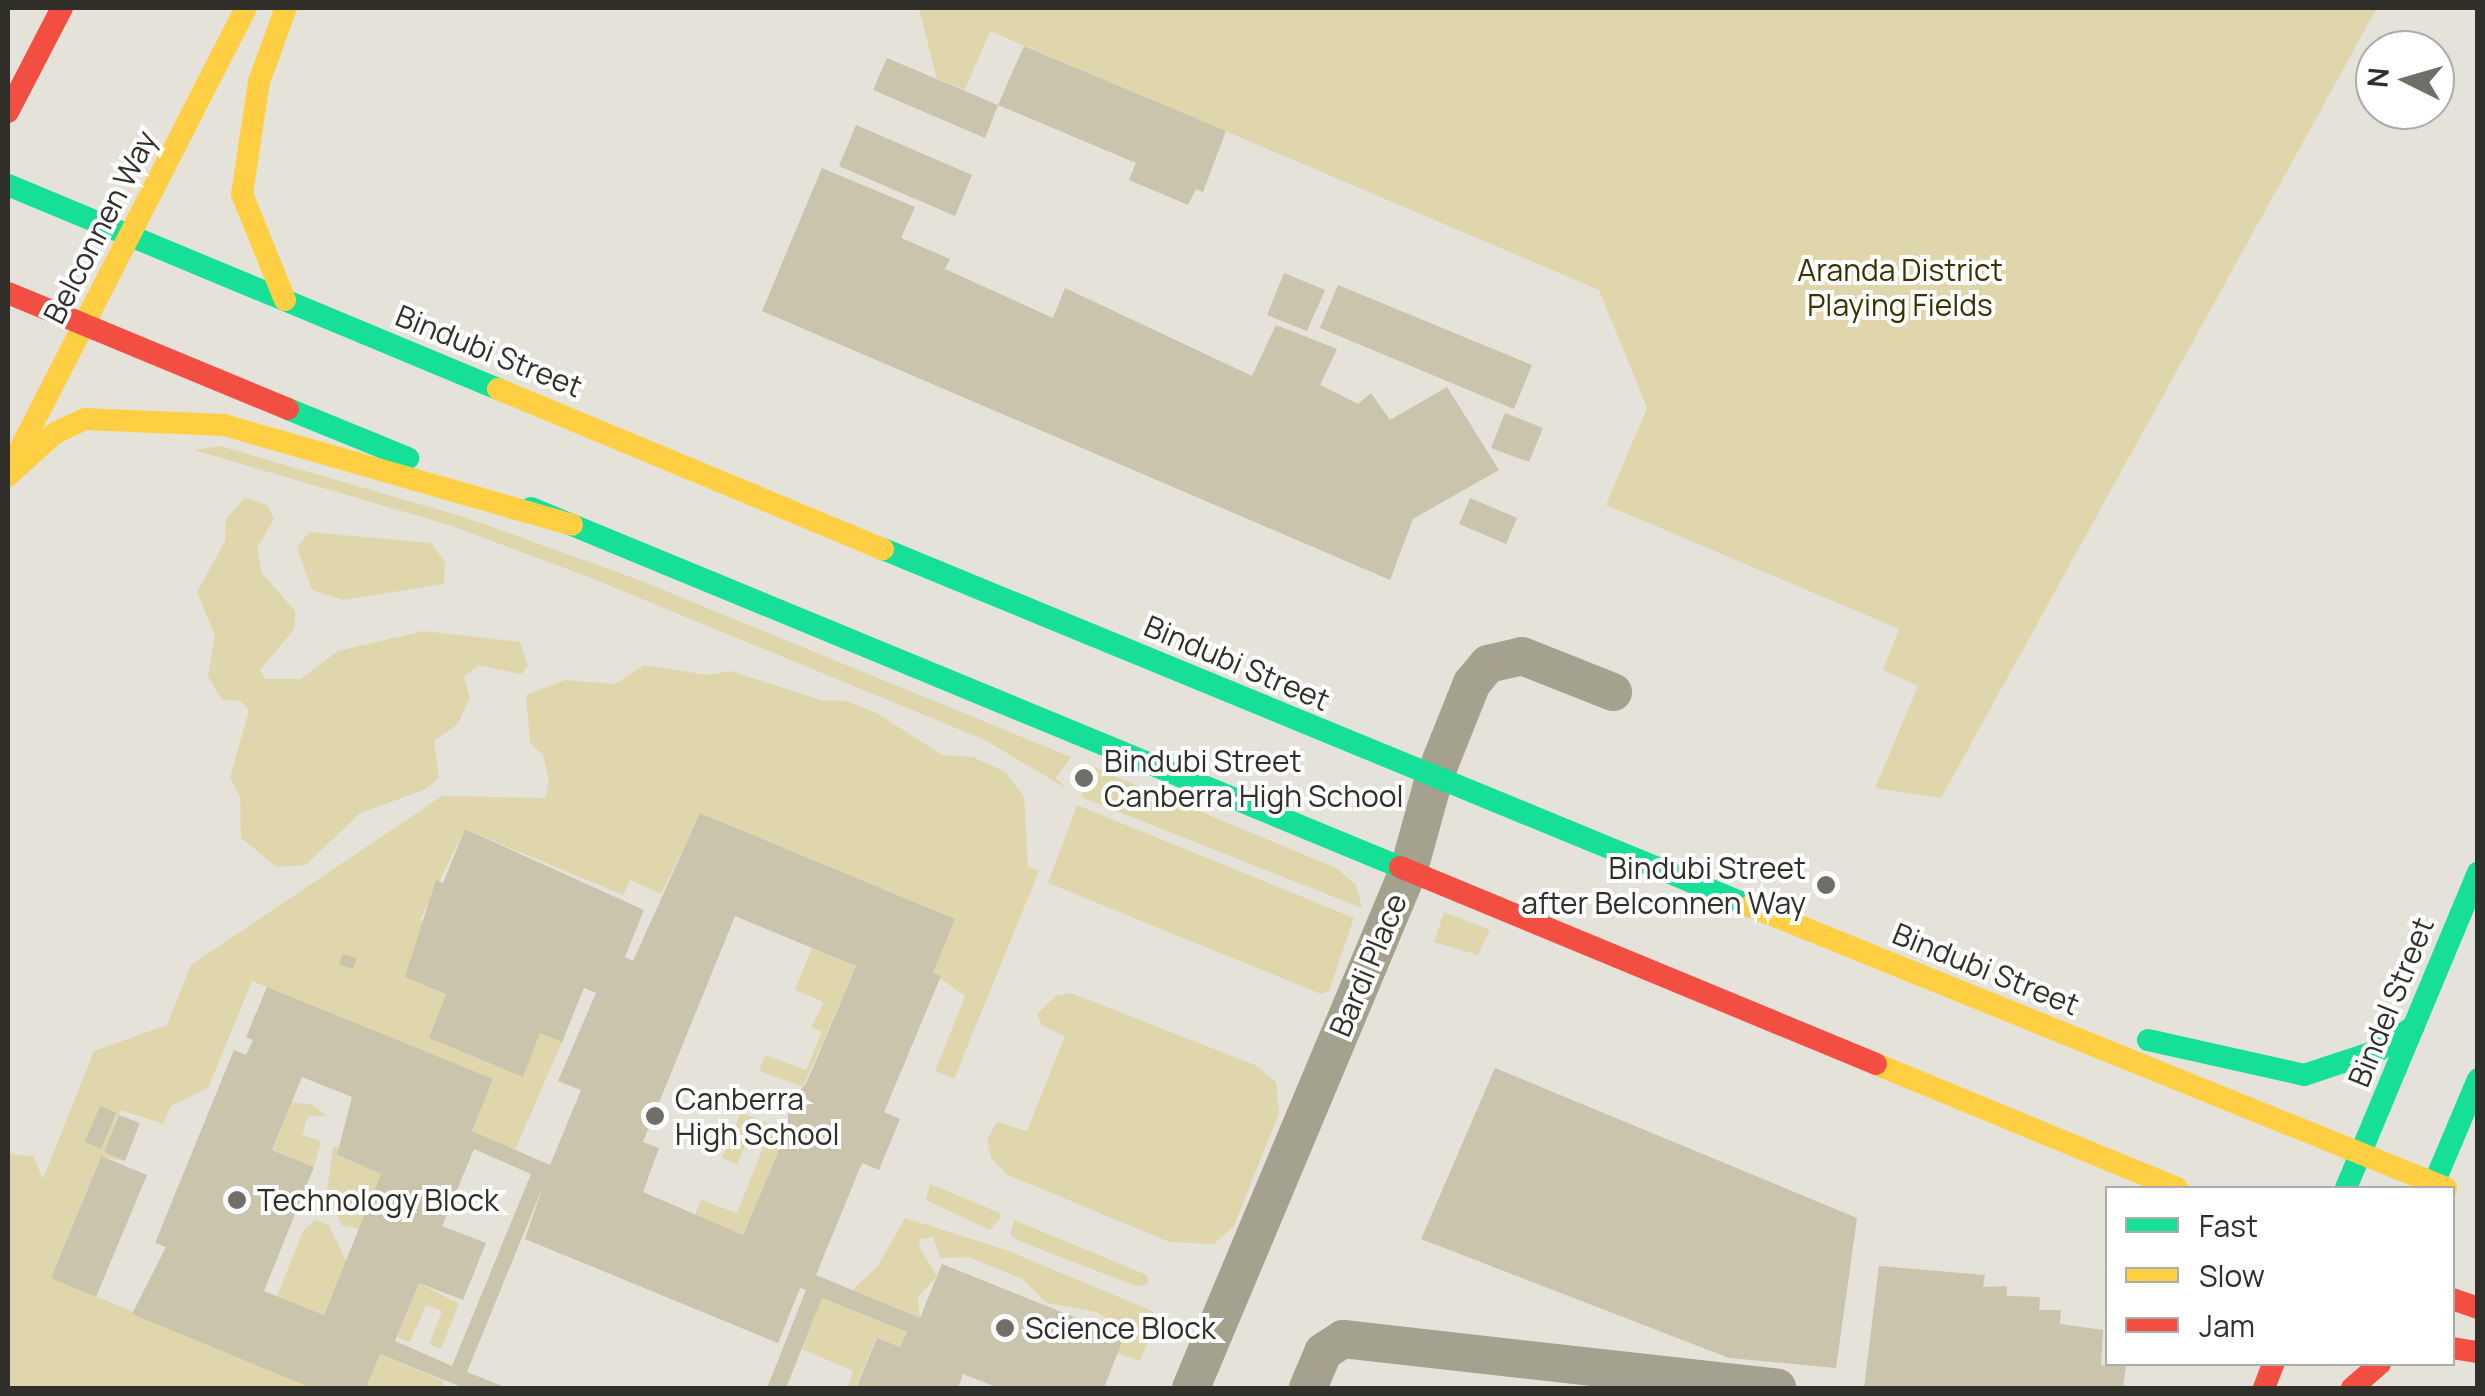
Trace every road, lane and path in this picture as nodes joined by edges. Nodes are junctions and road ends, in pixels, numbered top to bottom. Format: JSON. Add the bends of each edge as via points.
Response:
{"nodes":[{"id":1,"x":62,"y":8,"type":"edge"},
{"id":2,"x":246,"y":8,"type":"edge"},
{"id":3,"x":286,"y":8,"type":"edge"},
{"id":4,"x":8,"y":112,"type":"edge"},
{"id":5,"x":8,"y":185,"type":"edge"},
{"id":6,"x":130,"y":233,"type":"junction"},
{"id":7,"x":8,"y":293,"type":"edge"},
{"id":8,"x":285,"y":300,"type":"junction"},
{"id":9,"x":84,"y":324,"type":"junction"},
{"id":10,"x":8,"y":474,"type":"edge"},
{"id":11,"x":572,"y":525,"type":"junction"},
{"id":12,"x":1612,"y":692,"type":"dead end"},
{"id":13,"x":1434,"y":778,"type":"junction"},
{"id":14,"x":1409,"y":869,"type":"junction"},
{"id":15,"x":2478,"y":872,"type":"edge"},
{"id":16,"x":1968,"y":993,"type":"junction"},
{"id":17,"x":2414,"y":1026,"type":"junction"},
{"id":18,"x":2478,"y":1079,"type":"edge"},
{"id":19,"x":1948,"y":1098,"type":"junction"},
{"id":20,"x":2360,"y":1156,"type":"junction"},
{"id":21,"x":2113,"y":1186,"type":"edge"},
{"id":22,"x":2172,"y":1186,"type":"edge"},
{"id":23,"x":2347,"y":1186,"type":"edge"},
{"id":24,"x":2436,"y":1186,"type":"edge"},
{"id":25,"x":2447,"y":1186,"type":"edge"},
{"id":26,"x":2377,"y":1366,"type":"edge"},
{"id":27,"x":1191,"y":1388,"type":"edge"},
{"id":28,"x":1308,"y":1388,"type":"edge"},
{"id":29,"x":1777,"y":1388,"type":"edge"},
{"id":30,"x":2349,"y":1388,"type":"edge"}],
"edges":[{"from":1,"to":4,"type":"main road"},
{"from":2,"to":6,"type":"main road","name":"Belconnen Way"},
{"from":3,"to":8,"type":"main road","via":[[259,82],[242,194]]},
{"from":5,"to":6,"type":"main road","name":"Bindubi Street"},
{"from":6,"to":8,"type":"main road","name":"Bindubi Street"},
{"from":6,"to":9,"type":"main road","name":"Belconnen Way"},
{"from":7,"to":9,"type":"main road"},
{"from":8,"to":13,"type":"main road","name":"Bindubi Street"},
{"from":9,"to":10,"type":"main road","name":"Belconnen Way"},
{"from":9,"to":11,"type":"main road"},
{"from":10,"to":11,"type":"main road","via":[[54,433],[84,419],[224,425]]},
{"from":11,"to":14,"type":"main road"},
{"from":12,"to":13,"type":"street","name":"Bardi Place","via":[[1522,656],[1488,664],[1472,683]]},
{"from":13,"to":14,"type":"street","name":"Bardi Place"},
{"from":13,"to":16,"type":"main road","name":"Bindubi Street"},
{"from":14,"to":19,"type":"main road"},
{"from":14,"to":27,"type":"street","name":"Bardi Place"},
{"from":15,"to":17,"type":"main road","name":"Bindel Street"},
{"from":16,"to":17,"type":"main road","via":[[2304,1075],[2379,1050]]},
{"from":16,"to":20,"type":"main road","name":"Bindubi Street"},
{"from":17,"to":20,"type":"main road","name":"Bindel Street"},
{"from":18,"to":25,"type":"main road"},
{"from":19,"to":21,"type":"main road"},
{"from":19,"to":22,"type":"main road"},
{"from":20,"to":23,"type":"main road","name":"Bindel Street"},
{"from":20,"to":24,"type":"main road","name":"Bindubi Street"},
{"from":26,"to":30,"type":"main road"},
{"from":28,"to":29,"type":"street","via":[[1323,1352],[1342,1338]]}]}
